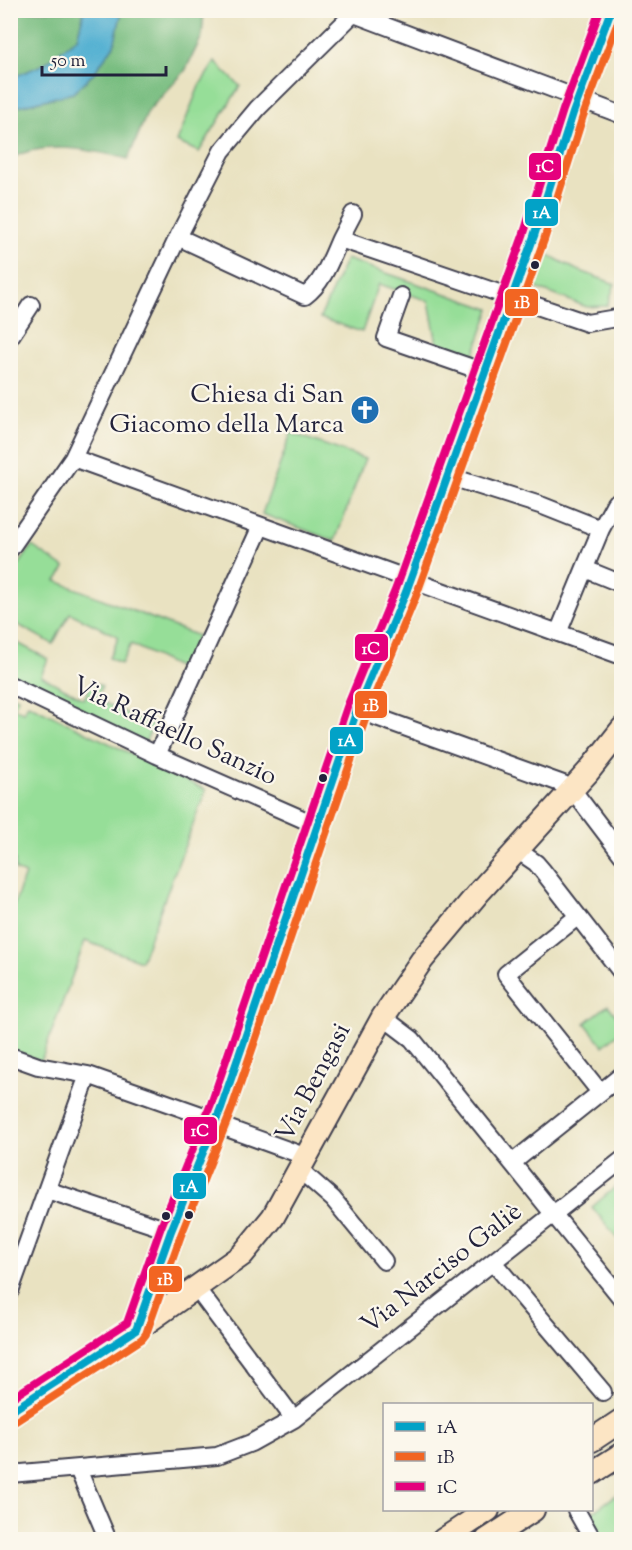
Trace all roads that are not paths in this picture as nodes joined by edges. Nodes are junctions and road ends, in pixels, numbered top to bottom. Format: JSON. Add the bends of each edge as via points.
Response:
{"nodes":[{"id":1,"x":611,"y":10,"type":"edge"},
{"id":2,"x":355,"y":12,"type":"edge"},
{"id":3,"x":578,"y":99,"type":"junction"},
{"id":4,"x":621,"y":115,"type":"edge"},
{"id":5,"x":353,"y":214,"type":"dead end"},
{"id":6,"x":178,"y":237,"type":"junction"},
{"id":7,"x":340,"y":239,"type":"junction"},
{"id":8,"x":401,"y":296,"type":"dead end"},
{"id":9,"x":510,"y":298,"type":"junction"},
{"id":10,"x":32,"y":305,"type":"dead end"},
{"id":11,"x":621,"y":317,"type":"edge"},
{"id":12,"x":10,"y":337,"type":"edge"},
{"id":13,"x":484,"y":372,"type":"junction"},
{"id":14,"x":73,"y":458,"type":"junction"},
{"id":15,"x":448,"y":476,"type":"junction"},
{"id":16,"x":621,"y":506,"type":"edge"},
{"id":17,"x":261,"y":526,"type":"junction"},
{"id":18,"x":601,"y":529,"type":"junction"},
{"id":19,"x":10,"y":549,"type":"edge"},
{"id":20,"x":585,"y":569,"type":"junction"},
{"id":21,"x":410,"y":580,"type":"junction"},
{"id":22,"x":621,"y":584,"type":"edge"},
{"id":23,"x":558,"y":633,"type":"junction"},
{"id":24,"x":621,"y":656,"type":"edge"},
{"id":25,"x":10,"y":685,"type":"edge"},
{"id":26,"x":357,"y":710,"type":"junction"},
{"id":27,"x":621,"y":729,"type":"edge"},
{"id":28,"x":157,"y":755,"type":"junction"},
{"id":29,"x":571,"y":790,"type":"junction"},
{"id":30,"x":316,"y":825,"type":"junction"},
{"id":31,"x":517,"y":850,"type":"junction"},
{"id":32,"x":621,"y":855,"type":"edge"},
{"id":33,"x":577,"y":917,"type":"junction"},
{"id":34,"x":621,"y":973,"type":"edge"},
{"id":35,"x":383,"y":1017,"type":"junction"},
{"id":36,"x":10,"y":1056,"type":"edge"},
{"id":37,"x":621,"y":1075,"type":"edge"},
{"id":38,"x":88,"y":1076,"type":"junction"},
{"id":39,"x":600,"y":1092,"type":"junction"},
{"id":40,"x":215,"y":1123,"type":"junction"},
{"id":41,"x":621,"y":1160,"type":"edge"},
{"id":42,"x":304,"y":1163,"type":"junction"},
{"id":43,"x":512,"y":1163,"type":"junction"},
{"id":44,"x":47,"y":1190,"type":"junction"},
{"id":45,"x":553,"y":1214,"type":"junction"},
{"id":46,"x":171,"y":1231,"type":"junction"},
{"id":47,"x":384,"y":1261,"type":"dead end"},
{"id":48,"x":492,"y":1262,"type":"junction"},
{"id":49,"x":197,"y":1289,"type":"junction"},
{"id":50,"x":10,"y":1291,"type":"edge"},
{"id":51,"x":621,"y":1299,"type":"edge"},
{"id":52,"x":136,"y":1330,"type":"junction"},
{"id":53,"x":603,"y":1392,"type":"dead end"},
{"id":54,"x":11,"y":1412,"type":"edge"},
{"id":55,"x":294,"y":1419,"type":"junction"},
{"id":56,"x":621,"y":1420,"type":"edge"},
{"id":57,"x":593,"y":1439,"type":"edge"},
{"id":58,"x":621,"y":1454,"type":"edge"},
{"id":59,"x":78,"y":1469,"type":"junction"},
{"id":60,"x":593,"y":1472,"type":"edge"},
{"id":61,"x":10,"y":1474,"type":"edge"},
{"id":62,"x":485,"y":1511,"type":"edge"},
{"id":63,"x":530,"y":1511,"type":"edge"},
{"id":64,"x":577,"y":1511,"type":"edge"},
{"id":65,"x":108,"y":1539,"type":"edge"},
{"id":66,"x":443,"y":1539,"type":"edge"},
{"id":67,"x":487,"y":1539,"type":"edge"},
{"id":68,"x":593,"y":1539,"type":"edge"}],
"edges":[{"from":1,"to":3,"type":"street"},
{"from":2,"to":3,"type":"street"},
{"from":2,"to":6,"type":"street","via":[[258,108],[222,151]]},
{"from":3,"to":4,"type":"street"},
{"from":3,"to":9,"type":"street"},
{"from":5,"to":7,"type":"street"},
{"from":6,"to":7,"type":"street","via":[[305,296],[320,280]]},
{"from":6,"to":14,"type":"street"},
{"from":7,"to":9,"type":"street"},
{"from":8,"to":13,"type":"street","via":[[386,338]]},
{"from":9,"to":11,"type":"street","via":[[587,323]]},
{"from":9,"to":13,"type":"street"},
{"from":10,"to":12,"type":"street"},
{"from":13,"to":15,"type":"street"},
{"from":14,"to":17,"type":"street"},
{"from":14,"to":19,"type":"street"},
{"from":15,"to":18,"type":"street"},
{"from":15,"to":21,"type":"street"},
{"from":16,"to":18,"type":"street","via":[[615,503]]},
{"from":17,"to":21,"type":"street"},
{"from":17,"to":28,"type":"street"},
{"from":18,"to":20,"type":"street"},
{"from":20,"to":22,"type":"street"},
{"from":20,"to":23,"type":"street"},
{"from":21,"to":23,"type":"street"},
{"from":21,"to":26,"type":"street"},
{"from":23,"to":24,"type":"street"},
{"from":25,"to":28,"type":"street","name":"Via Raffaello Sanzio"},
{"from":26,"to":29,"type":"street"},
{"from":26,"to":30,"type":"street"},
{"from":27,"to":29,"type":"street","name":"Via Bengasi"},
{"from":28,"to":30,"type":"street","name":"Via Raffaello Sanzio"},
{"from":29,"to":31,"type":"street","name":"Via Bengasi"},
{"from":29,"to":32,"type":"street"},
{"from":30,"to":40,"type":"street"},
{"from":31,"to":33,"type":"street","via":[[536,863]]},
{"from":31,"to":35,"type":"street","name":"Via Bengasi","via":[[429,951]]},
{"from":33,"to":34,"type":"street"},
{"from":33,"to":39,"type":"street","via":[[506,974]]},
{"from":35,"to":42,"type":"street","name":"Via Bengasi"},
{"from":35,"to":43,"type":"street","via":[[412,1039]]},
{"from":36,"to":38,"type":"street"},
{"from":37,"to":39,"type":"street"},
{"from":38,"to":40,"type":"street"},
{"from":38,"to":44,"type":"street"},
{"from":39,"to":43,"type":"street"},
{"from":40,"to":42,"type":"street"},
{"from":40,"to":46,"type":"street"},
{"from":41,"to":45,"type":"street","name":"Via Narciso Galiè"},
{"from":42,"to":47,"type":"street"},
{"from":42,"to":49,"type":"street","name":"Via Bengasi","via":[[273,1217],[242,1255]]},
{"from":43,"to":45,"type":"street"},
{"from":44,"to":46,"type":"street"},
{"from":44,"to":50,"type":"street"},
{"from":45,"to":48,"type":"street","name":"Via Narciso Galiè"},
{"from":45,"to":51,"type":"street"},
{"from":46,"to":52,"type":"street"},
{"from":48,"to":53,"type":"street"},
{"from":48,"to":55,"type":"street","name":"Via Narciso Galiè"},
{"from":49,"to":52,"type":"street","name":"Via Bengasi"},
{"from":49,"to":55,"type":"street"},
{"from":52,"to":54,"type":"street","name":"Via Bengasi"},
{"from":55,"to":59,"type":"street","name":"Via Narciso Galiè","via":[[251,1443],[217,1456]]},
{"from":56,"to":57,"type":"street"},
{"from":58,"to":60,"type":"street"},
{"from":59,"to":61,"type":"street","name":"Via Narciso Galiè"},
{"from":59,"to":65,"type":"street"},
{"from":62,"to":66,"type":"street"},
{"from":63,"to":67,"type":"street"},
{"from":64,"to":68,"type":"street"}]}
